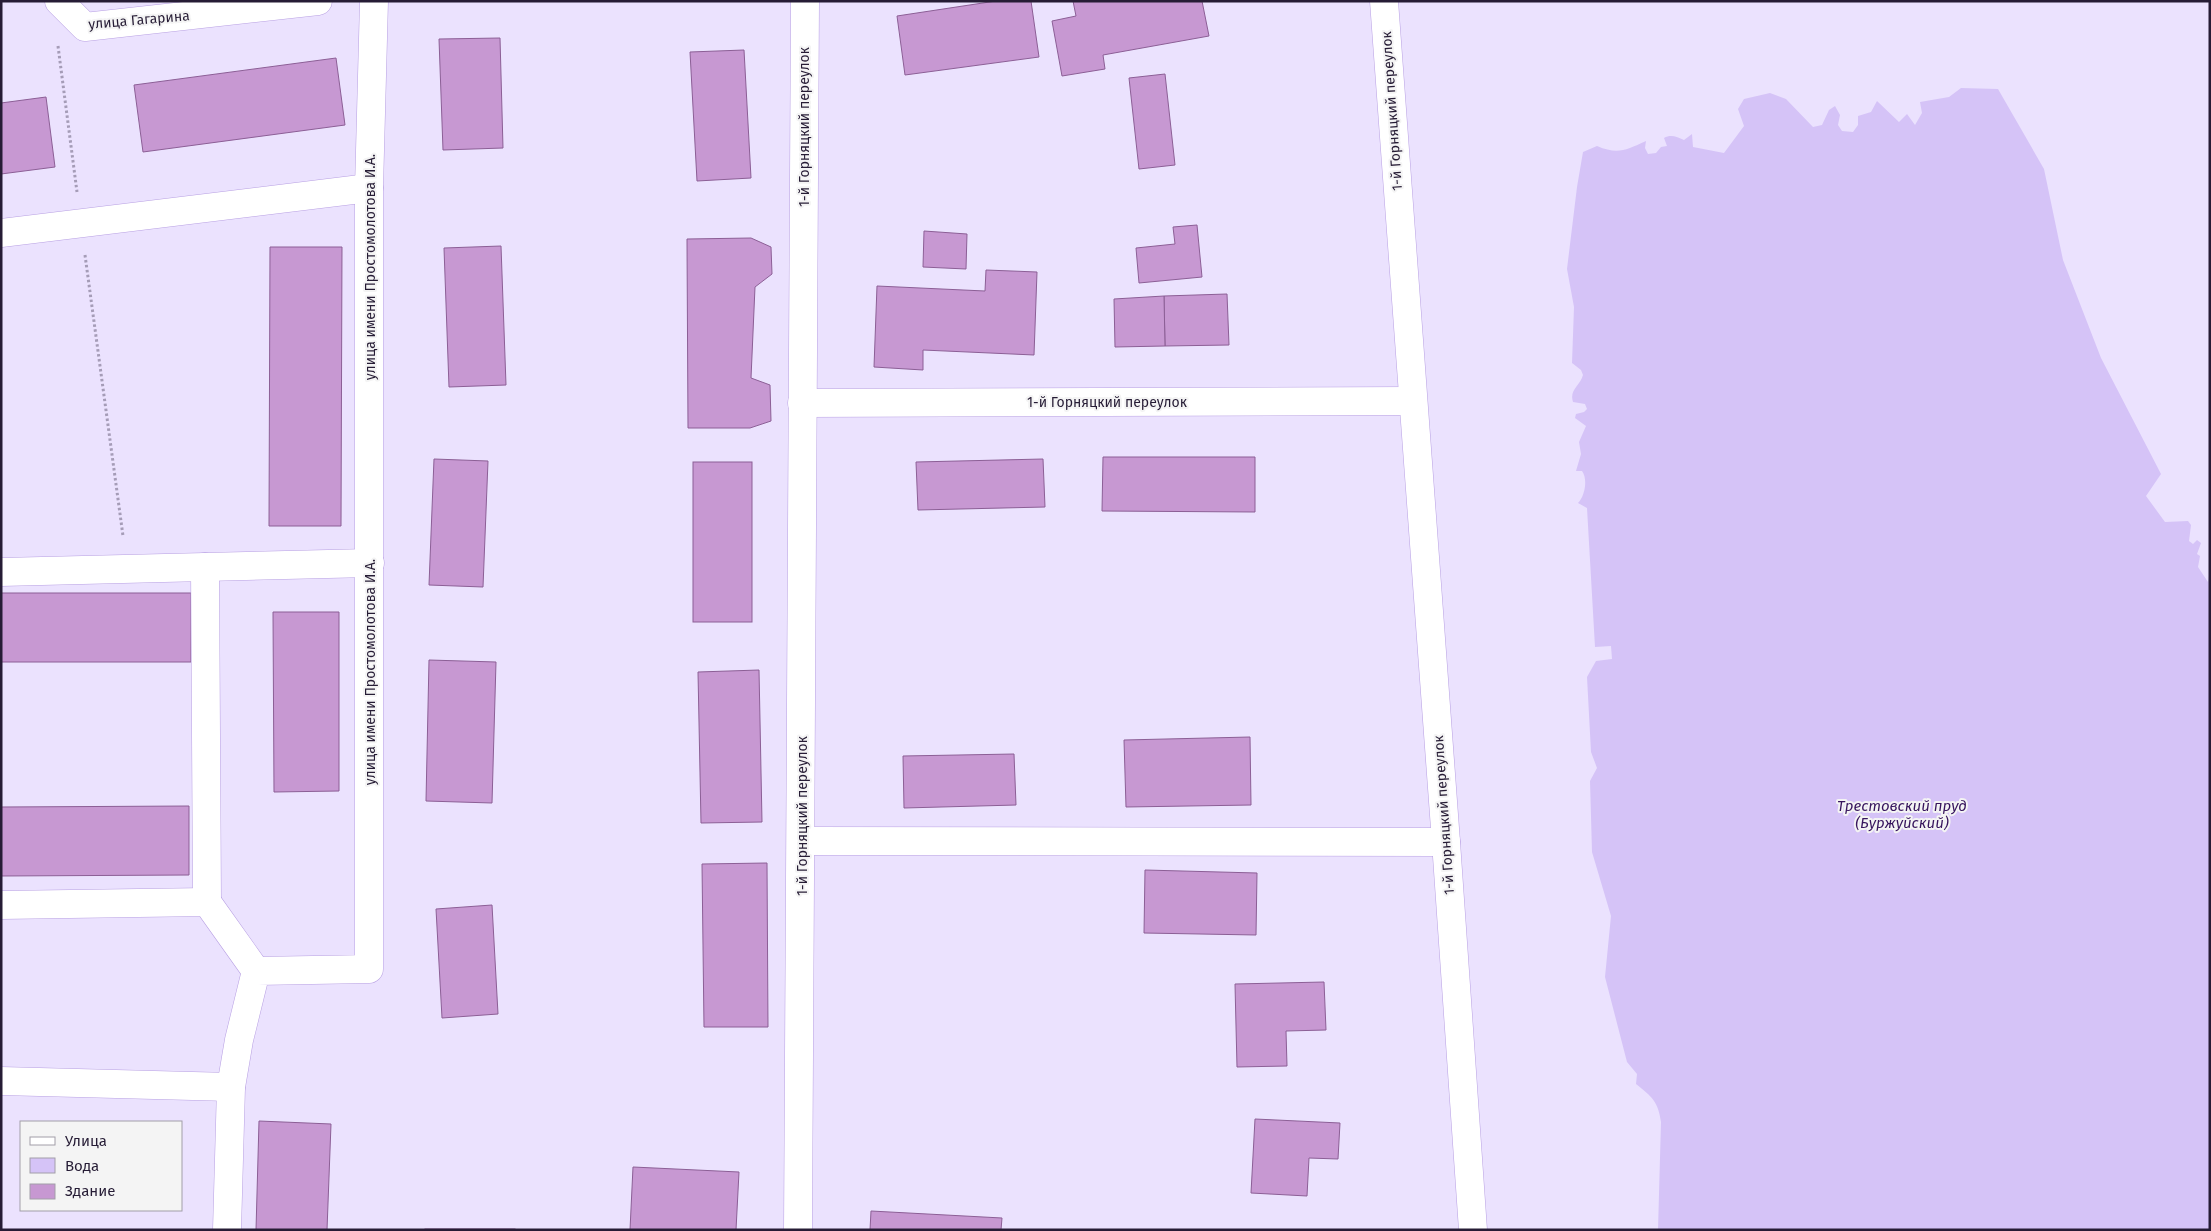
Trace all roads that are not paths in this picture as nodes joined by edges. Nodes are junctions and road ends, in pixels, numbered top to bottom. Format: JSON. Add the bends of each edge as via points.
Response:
{"nodes":[{"id":1,"x":59,"y":1,"type":"edge"},
{"id":2,"x":318,"y":1,"type":"edge"},
{"id":3,"x":374,"y":1,"type":"edge"},
{"id":4,"x":805,"y":1,"type":"edge"},
{"id":5,"x":1384,"y":1,"type":"edge"},
{"id":6,"x":369,"y":188,"type":"junction"},
{"id":7,"x":1,"y":233,"type":"edge"},
{"id":8,"x":1413,"y":401,"type":"junction"},
{"id":9,"x":802,"y":403,"type":"junction"},
{"id":10,"x":370,"y":563,"type":"junction"},
{"id":11,"x":205,"y":568,"type":"junction"},
{"id":12,"x":1,"y":572,"type":"edge"},
{"id":13,"x":802,"y":841,"type":"junction"},
{"id":14,"x":1446,"y":842,"type":"junction"},
{"id":15,"x":207,"y":902,"type":"junction"},
{"id":16,"x":1,"y":905,"type":"edge"},
{"id":17,"x":256,"y":971,"type":"junction"},
{"id":18,"x":1,"y":1081,"type":"edge"},
{"id":19,"x":231,"y":1087,"type":"junction"},
{"id":20,"x":227,"y":1230,"type":"edge"},
{"id":21,"x":798,"y":1230,"type":"edge"},
{"id":22,"x":1473,"y":1230,"type":"edge"}],
"edges":[{"from":1,"to":2,"type":"street","name":"улица Гагарина","via":[[84,27]]},
{"from":3,"to":6,"type":"street","name":"улица имени Простомолотова И.А."},
{"from":4,"to":9,"type":"street","name":"1-й Горняцкий переулок"},
{"from":5,"to":8,"type":"street","name":"1-й Горняцкий переулок"},
{"from":6,"to":7,"type":"street"},
{"from":6,"to":10,"type":"street","name":"улица имени Простомолотова И.А."},
{"from":8,"to":9,"type":"street","name":"1-й Горняцкий переулок"},
{"from":8,"to":14,"type":"street","name":"1-й Горняцкий переулок"},
{"from":9,"to":13,"type":"street","name":"1-й Горняцкий переулок"},
{"from":10,"to":11,"type":"street"},
{"from":10,"to":17,"type":"street","name":"улица имени Простомолотова И.А.","via":[[369,969]]},
{"from":11,"to":12,"type":"street"},
{"from":11,"to":15,"type":"street"},
{"from":13,"to":14,"type":"street"},
{"from":13,"to":21,"type":"street","name":"1-й Горняцкий переулок"},
{"from":14,"to":22,"type":"street","name":"1-й Горняцкий переулок"},
{"from":15,"to":16,"type":"street"},
{"from":15,"to":17,"type":"street"},
{"from":17,"to":19,"type":"street"},
{"from":18,"to":19,"type":"street"},
{"from":19,"to":20,"type":"street"}]}
